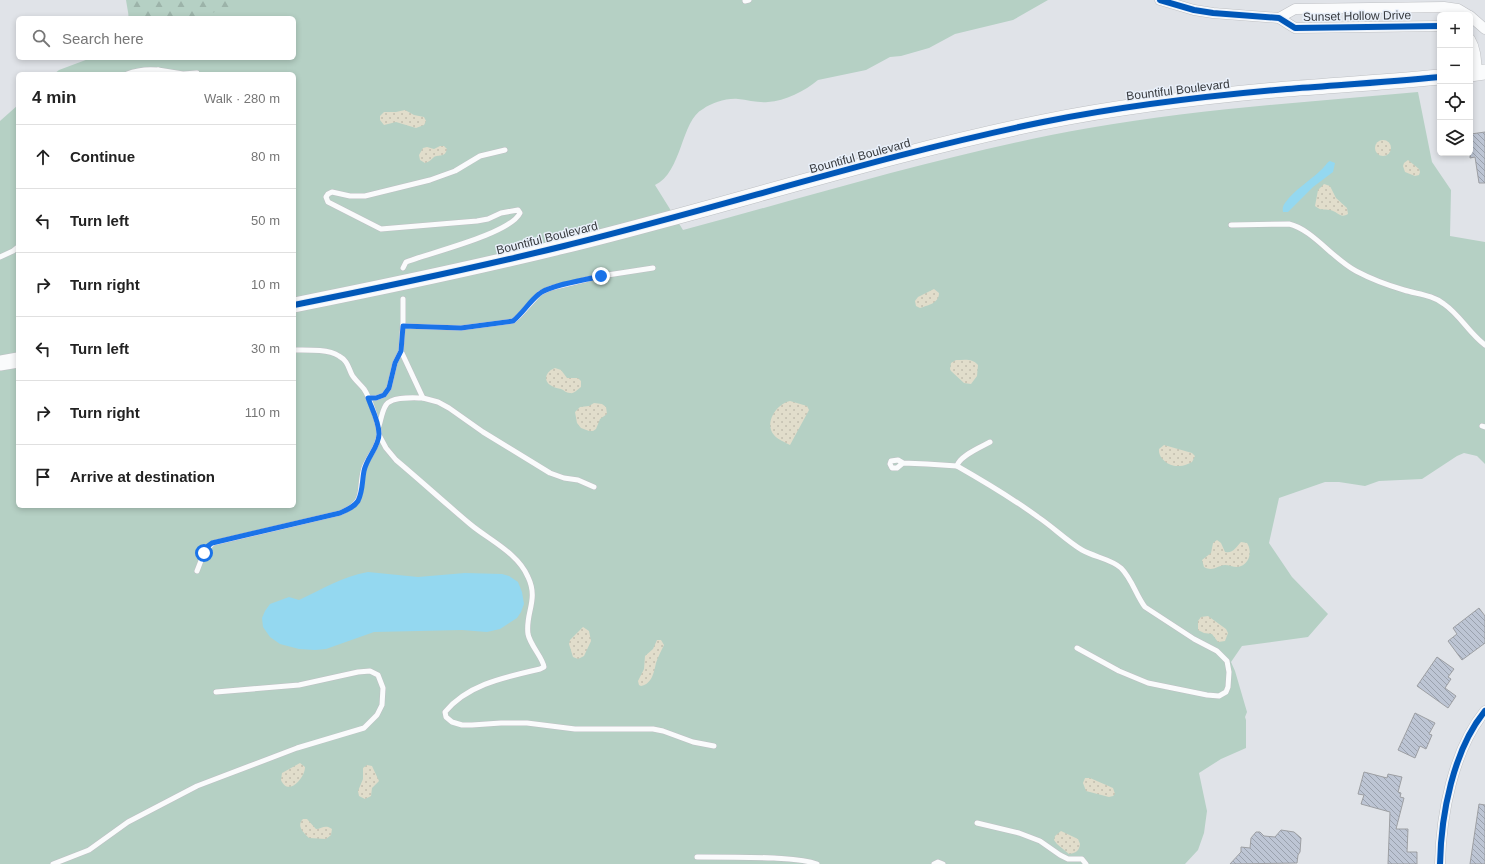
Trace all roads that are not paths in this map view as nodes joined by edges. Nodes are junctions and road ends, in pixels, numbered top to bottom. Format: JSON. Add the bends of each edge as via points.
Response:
{"nodes":[{"id":1,"x":1160,"y":0,"type":"edge"},
{"id":2,"x":1463,"y":12,"type":"edge"},
{"id":3,"x":1279,"y":18,"type":"junction"},
{"id":4,"x":1473,"y":19,"type":"edge"},
{"id":5,"x":1437,"y":26,"type":"edge"},
{"id":6,"x":1485,"y":29,"type":"edge"},
{"id":7,"x":1473,"y":44,"type":"edge"},
{"id":8,"x":132,"y":72,"type":"edge"},
{"id":9,"x":160,"y":72,"type":"edge"},
{"id":10,"x":1477,"y":73,"type":"edge"},
{"id":11,"x":1437,"y":77,"type":"edge"},
{"id":12,"x":505,"y":150,"type":"dead end"},
{"id":13,"x":1231,"y":225,"type":"dead end"},
{"id":14,"x":16,"y":249,"type":"edge"},
{"id":15,"x":0,"y":257,"type":"edge"},
{"id":16,"x":403,"y":268,"type":"dead end"},
{"id":17,"x":653,"y":268,"type":"dead end"},
{"id":18,"x":403,"y":299,"type":"dead end"},
{"id":19,"x":296,"y":305,"type":"edge"},
{"id":20,"x":403,"y":326,"type":"junction"},
{"id":21,"x":1485,"y":345,"type":"edge"},
{"id":22,"x":296,"y":350,"type":"edge"},
{"id":23,"x":401,"y":351,"type":"junction"},
{"id":24,"x":16,"y":360,"type":"edge"},
{"id":25,"x":0,"y":363,"type":"edge"},
{"id":26,"x":368,"y":398,"type":"junction"},
{"id":27,"x":423,"y":398,"type":"junction"},
{"id":28,"x":379,"y":426,"type":"junction"},
{"id":29,"x":379,"y":435,"type":"junction"},
{"id":30,"x":990,"y":442,"type":"dead end"},
{"id":31,"x":903,"y":463,"type":"dead end"},
{"id":32,"x":957,"y":466,"type":"junction"},
{"id":33,"x":594,"y":487,"type":"dead end"},
{"id":34,"x":197,"y":571,"type":"dead end"},
{"id":35,"x":1077,"y":648,"type":"dead end"},
{"id":36,"x":216,"y":692,"type":"dead end"},
{"id":37,"x":1485,"y":711,"type":"edge"},
{"id":38,"x":714,"y":746,"type":"dead end"},
{"id":39,"x":977,"y":824,"type":"dead end"},
{"id":40,"x":697,"y":857,"type":"dead end"},
{"id":41,"x":53,"y":864,"type":"edge"},
{"id":42,"x":818,"y":864,"type":"edge"},
{"id":43,"x":934,"y":864,"type":"edge"},
{"id":44,"x":943,"y":864,"type":"edge"},
{"id":45,"x":1086,"y":864,"type":"edge"},
{"id":46,"x":1440,"y":864,"type":"edge"}],
"edges":[{"from":1,"to":3,"type":"street","name":"Sunset Hollow Drive","via":[[1213,13]]},
{"from":2,"to":3,"type":"street","name":"Sunset Hollow Drive","via":[[1444,7],[1295,9]]},
{"from":3,"to":5,"type":"street","name":"Sunset Hollow Drive","via":[[1295,28]]},
{"from":4,"to":6,"type":"street","name":"Sunset Hollow Drive"},
{"from":7,"to":10,"type":"street"},
{"from":8,"to":9,"type":"lane","via":[[149,69]]},
{"from":11,"to":19,"type":"main road","name":"Bountiful Boulevard","via":[[1221,95],[1043,122],[950,143],[565,246]]},
{"from":12,"to":16,"type":"lane","via":[[480,156],[455,171],[430,180],[379,193],[366,196],[332,192],[328,194],[328,202],[381,229],[477,222],[510,210],[518,210],[520,213],[518,217],[481,238],[406,262]]},
{"from":13,"to":21,"type":"lane","via":[[1296,226],[1354,270],[1379,282],[1426,295],[1443,303]]},
{"from":14,"to":15,"type":"lane"},
{"from":17,"to":20,"type":"lane","via":[[601,276],[551,288],[540,293],[513,321],[461,328]]},
{"from":18,"to":20,"type":"lane"},
{"from":20,"to":23,"type":"lane"},
{"from":22,"to":26,"type":"lane","via":[[316,350],[338,355],[346,360]]},
{"from":23,"to":26,"type":"lane","via":[[395,363],[389,388],[384,395]]},
{"from":23,"to":27,"type":"lane"},
{"from":24,"to":25,"type":"main road"},
{"from":26,"to":28,"type":"lane"},
{"from":27,"to":28,"type":"lane","via":[[392,400],[387,403]]},
{"from":27,"to":33,"type":"lane","via":[[449,408],[550,473]]},
{"from":28,"to":29,"type":"lane"},
{"from":29,"to":34,"type":"lane","via":[[364,470],[361,493],[351,508],[340,513],[212,543],[204,553]]},
{"from":29,"to":38,"type":"lane","via":[[396,460],[471,525],[520,563],[529,577],[533,592],[528,634],[544,667],[487,683],[466,693],[445,712],[446,717],[462,725],[501,722],[575,729],[653,729]]},
{"from":30,"to":32,"type":"lane","via":[[963,457]]},
{"from":31,"to":32,"type":"lane"},
{"from":32,"to":35,"type":"lane","via":[[995,487],[1083,550],[1117,564],[1129,577],[1145,607],[1217,651],[1226,661],[1229,672],[1228,687],[1226,692],[1219,696],[1148,682],[1119,671]]},
{"from":36,"to":41,"type":"lane","via":[[299,685],[370,671],[378,676],[383,688],[382,705],[377,715],[364,728],[297,748],[197,786],[128,822],[88,850]]},
{"from":37,"to":46,"type":"street","via":[[1467,741],[1451,785],[1443,816]]},
{"from":39,"to":45,"type":"lane","via":[[1019,833],[1040,841],[1068,859],[1082,859]]},
{"from":40,"to":42,"type":"lane","via":[[744,856],[792,859]]},
{"from":43,"to":44,"type":"lane"}]}
